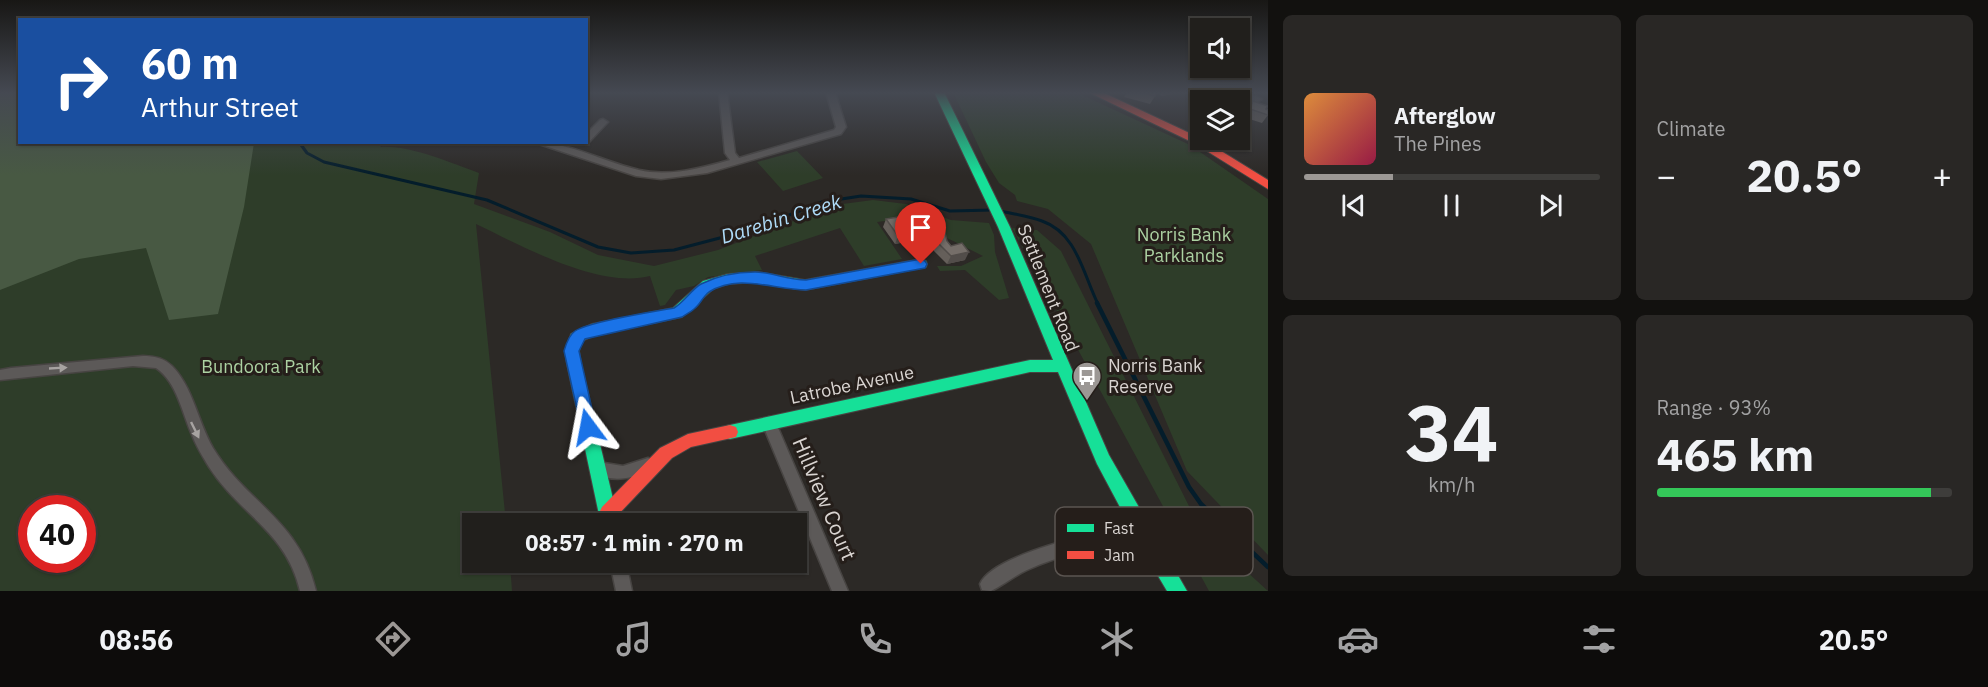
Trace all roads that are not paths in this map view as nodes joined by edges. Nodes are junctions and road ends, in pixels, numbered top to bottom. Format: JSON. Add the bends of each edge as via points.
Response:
{"nodes":[{"id":1,"x":726,"y":120,"type":"edge"},
{"id":2,"x":839,"y":120,"type":"edge"},
{"id":3,"x":952,"y":120,"type":"edge"},
{"id":4,"x":1154,"y":120,"type":"edge"},
{"id":5,"x":603,"y":122,"type":"dead end"},
{"id":6,"x":588,"y":138,"type":"edge"},
{"id":7,"x":543,"y":144,"type":"edge"},
{"id":8,"x":582,"y":144,"type":"edge"},
{"id":9,"x":574,"y":154,"type":"junction"},
{"id":10,"x":736,"y":160,"type":"junction"},
{"id":11,"x":1265,"y":185,"type":"edge"},
{"id":12,"x":921,"y":264,"type":"dead end"},
{"id":13,"x":1061,"y":366,"type":"junction"},
{"id":14,"x":0,"y":375,"type":"edge"},
{"id":15,"x":769,"y":423,"type":"junction"},
{"id":16,"x":657,"y":460,"type":"junction"},
{"id":17,"x":598,"y":469,"type":"junction"},
{"id":18,"x":1127,"y":507,"type":"edge"},
{"id":19,"x":608,"y":513,"type":"edge"},
{"id":20,"x":613,"y":513,"type":"edge"},
{"id":21,"x":1055,"y":553,"type":"edge"},
{"id":22,"x":620,"y":573,"type":"edge"},
{"id":23,"x":1168,"y":576,"type":"edge"},
{"id":24,"x":988,"y":584,"type":"dead end"},
{"id":25,"x":308,"y":591,"type":"edge"},
{"id":26,"x":624,"y":591,"type":"edge"},
{"id":27,"x":840,"y":591,"type":"edge"},
{"id":28,"x":1178,"y":591,"type":"edge"}],
"edges":[{"from":1,"to":10,"type":"street","via":[[730,153]]},
{"from":2,"to":10,"type":"street","via":[[838,132]]},
{"from":3,"to":13,"type":"street","name":"Settlement Road","via":[[1004,227]]},
{"from":4,"to":11,"type":"street"},
{"from":5,"to":6,"type":"street"},
{"from":7,"to":9,"type":"street"},
{"from":8,"to":9,"type":"street"},
{"from":9,"to":10,"type":"street","via":[[640,174],[660,176],[681,175]]},
{"from":12,"to":17,"type":"street","via":[[806,285],[756,277],[720,282],[703,289],[690,306],[677,313],[580,335],[572,351]]},
{"from":13,"to":15,"type":"street","name":"Latrobe Avenue","via":[[1030,366]]},
{"from":13,"to":18,"type":"street","name":"Settlement Road"},
{"from":14,"to":25,"type":"street","one_way":true,"via":[[135,362],[166,366],[174,376],[195,432],[221,472],[297,555],[307,577]]},
{"from":15,"to":16,"type":"street","name":"Latrobe Avenue","via":[[688,441]]},
{"from":15,"to":27,"type":"street","name":"Hillview Court"},
{"from":16,"to":17,"type":"street","name":"Latrobe Avenue","via":[[628,473]]},
{"from":16,"to":20,"type":"street","name":"Latrobe Avenue"},
{"from":17,"to":19,"type":"street"},
{"from":21,"to":24,"type":"street","via":[[1003,571]]},
{"from":22,"to":26,"type":"street"},
{"from":23,"to":28,"type":"street","name":"Settlement Road"}]}
